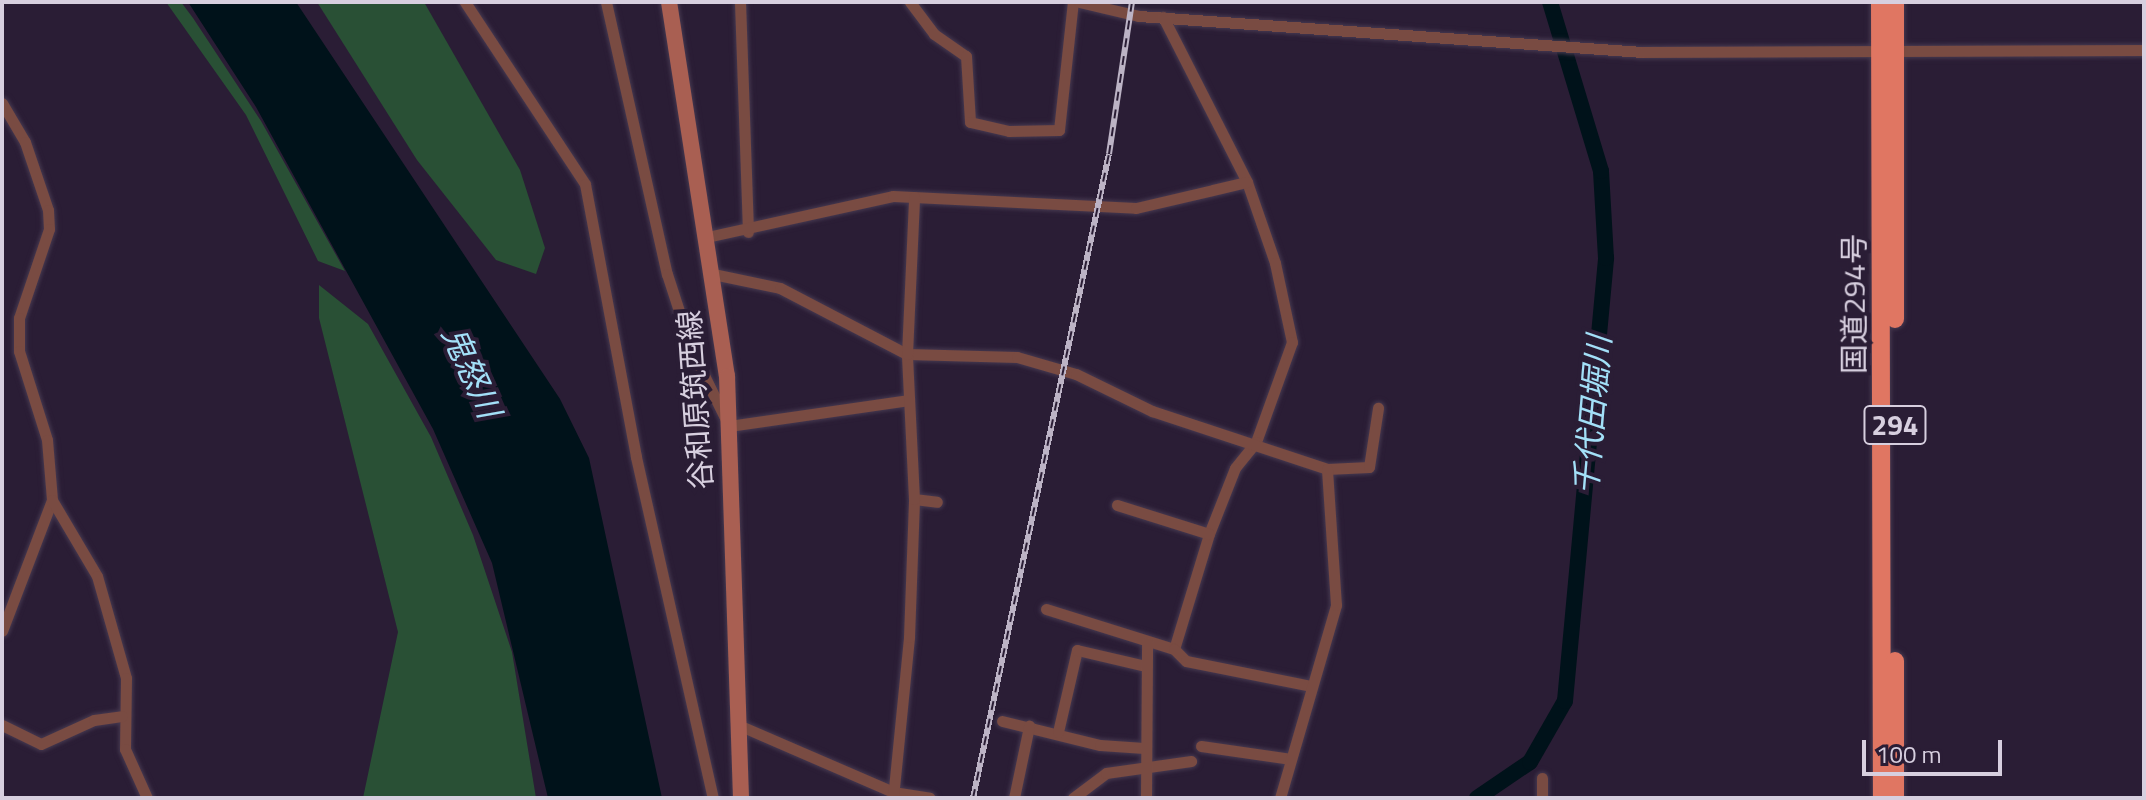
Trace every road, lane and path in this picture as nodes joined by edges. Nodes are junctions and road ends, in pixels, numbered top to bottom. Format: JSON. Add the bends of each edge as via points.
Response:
{"nodes":[{"id":1,"x":465,"y":2,"type":"edge"},
{"id":2,"x":606,"y":2,"type":"edge"},
{"id":3,"x":669,"y":2,"type":"edge"},
{"id":4,"x":740,"y":2,"type":"edge"},
{"id":5,"x":910,"y":2,"type":"edge"},
{"id":6,"x":1076,"y":2,"type":"edge"},
{"id":7,"x":1880,"y":2,"type":"edge"},
{"id":8,"x":1895,"y":2,"type":"edge"},
{"id":9,"x":1163,"y":17,"type":"junction"},
{"id":10,"x":2144,"y":50,"type":"edge"},
{"id":11,"x":1888,"y":53,"type":"junction"},
{"id":12,"x":2,"y":103,"type":"edge"},
{"id":13,"x":1247,"y":182,"type":"junction"},
{"id":14,"x":914,"y":197,"type":"junction"},
{"id":15,"x":748,"y":232,"type":"junction"},
{"id":16,"x":707,"y":237,"type":"junction"},
{"id":17,"x":713,"y":274,"type":"junction"},
{"id":18,"x":907,"y":354,"type":"junction"},
{"id":19,"x":909,"y":400,"type":"junction"},
{"id":20,"x":1378,"y":408,"type":"dead end"},
{"id":21,"x":729,"y":426,"type":"junction"},
{"id":22,"x":1256,"y":442,"type":"junction"},
{"id":23,"x":1327,"y":469,"type":"junction"},
{"id":24,"x":914,"y":499,"type":"junction"},
{"id":25,"x":52,"y":500,"type":"junction"},
{"id":26,"x":937,"y":502,"type":"dead end"},
{"id":27,"x":1117,"y":505,"type":"dead end"},
{"id":28,"x":1209,"y":534,"type":"junction"},
{"id":29,"x":6,"y":609,"type":"edge"},
{"id":30,"x":1046,"y":609,"type":"dead end"},
{"id":31,"x":2,"y":631,"type":"edge"},
{"id":32,"x":1147,"y":642,"type":"junction"},
{"id":33,"x":1174,"y":649,"type":"junction"},
{"id":34,"x":1146,"y":666,"type":"junction"},
{"id":35,"x":1311,"y":686,"type":"junction"},
{"id":36,"x":122,"y":716,"type":"junction"},
{"id":37,"x":1002,"y":721,"type":"dead end"},
{"id":38,"x":736,"y":724,"type":"junction"},
{"id":39,"x":2,"y":725,"type":"edge"},
{"id":40,"x":1029,"y":726,"type":"junction"},
{"id":41,"x":1058,"y":732,"type":"junction"},
{"id":42,"x":1201,"y":746,"type":"dead end"},
{"id":43,"x":1144,"y":748,"type":"junction"},
{"id":44,"x":1291,"y":759,"type":"junction"},
{"id":45,"x":1191,"y":761,"type":"dead end"},
{"id":46,"x":1143,"y":764,"type":"junction"},
{"id":47,"x":1542,"y":778,"type":"dead end"},
{"id":48,"x":893,"y":795,"type":"edge"},
{"id":49,"x":147,"y":798,"type":"edge"},
{"id":50,"x":713,"y":798,"type":"edge"},
{"id":51,"x":741,"y":798,"type":"edge"},
{"id":52,"x":930,"y":798,"type":"edge"},
{"id":53,"x":1014,"y":798,"type":"edge"},
{"id":54,"x":1073,"y":798,"type":"edge"},
{"id":55,"x":1146,"y":798,"type":"edge"},
{"id":56,"x":1280,"y":798,"type":"edge"},
{"id":57,"x":1542,"y":798,"type":"edge"},
{"id":58,"x":1882,"y":798,"type":"edge"},
{"id":59,"x":1895,"y":798,"type":"edge"}],
"edges":[{"from":1,"to":50,"type":"street","via":[[574,162],[590,198],[636,457]]},
{"from":2,"to":21,"type":"street","via":[[667,274],[692,351]]},
{"from":3,"to":16,"type":"main road","name":"谷和原筑西線"},
{"from":4,"to":15,"type":"street"},
{"from":5,"to":6,"type":"street","via":[[934,34],[966,56],[970,122],[1009,131],[1059,130]]},
{"from":6,"to":9,"type":"street","via":[[1116,14]]},
{"from":7,"to":11,"type":"highway","name":"国道294号","number":"294"},
{"from":8,"to":11,"type":"highway","name":"国道294号","number":"294"},
{"from":9,"to":11,"type":"street","via":[[1643,52]]},
{"from":9,"to":13,"type":"street"},
{"from":10,"to":11,"type":"street"},
{"from":11,"to":58,"type":"highway","name":"国道294号","number":"294"},
{"from":11,"to":59,"type":"highway","name":"国道294号","number":"294"},
{"from":12,"to":25,"type":"street","via":[[25,142],[48,210],[49,229],[19,318],[19,351],[47,440]]},
{"from":13,"to":14,"type":"street","via":[[1136,208]]},
{"from":13,"to":22,"type":"street","via":[[1275,263],[1292,342]]},
{"from":14,"to":15,"type":"street","via":[[846,203]]},
{"from":14,"to":18,"type":"street"},
{"from":15,"to":16,"type":"street"},
{"from":16,"to":17,"type":"main road","name":"谷和原筑西線"},
{"from":17,"to":18,"type":"street","via":[[780,288]]},
{"from":17,"to":21,"type":"main road","name":"谷和原筑西線"},
{"from":18,"to":19,"type":"street"},
{"from":18,"to":22,"type":"street","via":[[1017,357],[1076,374],[1152,411]]},
{"from":19,"to":21,"type":"street"},
{"from":19,"to":24,"type":"street"},
{"from":20,"to":23,"type":"street","via":[[1369,467]]},
{"from":21,"to":38,"type":"main road","name":"谷和原筑西線"},
{"from":22,"to":23,"type":"street"},
{"from":22,"to":28,"type":"street","via":[[1235,468]]},
{"from":23,"to":35,"type":"street","via":[[1336,605]]},
{"from":24,"to":26,"type":"street"},
{"from":24,"to":48,"type":"street","via":[[909,637]]},
{"from":25,"to":29,"type":"street"},
{"from":25,"to":36,"type":"street","via":[[97,576],[126,678]]},
{"from":27,"to":28,"type":"street"},
{"from":28,"to":33,"type":"street"},
{"from":29,"to":31,"type":"street"},
{"from":30,"to":32,"type":"street"},
{"from":32,"to":33,"type":"street"},
{"from":32,"to":34,"type":"street"},
{"from":33,"to":35,"type":"street","via":[[1186,661]]},
{"from":34,"to":41,"type":"street","via":[[1077,650]]},
{"from":34,"to":43,"type":"street"},
{"from":35,"to":44,"type":"street"},
{"from":36,"to":39,"type":"street","via":[[94,720],[41,744]]},
{"from":36,"to":49,"type":"street","via":[[125,749]]},
{"from":37,"to":40,"type":"street"},
{"from":38,"to":48,"type":"street"},
{"from":38,"to":51,"type":"main road","name":"谷和原筑西線"},
{"from":40,"to":41,"type":"street"},
{"from":40,"to":53,"type":"street"},
{"from":41,"to":43,"type":"street","via":[[1100,745]]},
{"from":42,"to":44,"type":"street"},
{"from":43,"to":46,"type":"street"},
{"from":44,"to":56,"type":"street"},
{"from":45,"to":46,"type":"street"},
{"from":46,"to":54,"type":"street","via":[[1106,773]]},
{"from":46,"to":55,"type":"street"},
{"from":47,"to":57,"type":"street"},
{"from":48,"to":52,"type":"street"}]}
